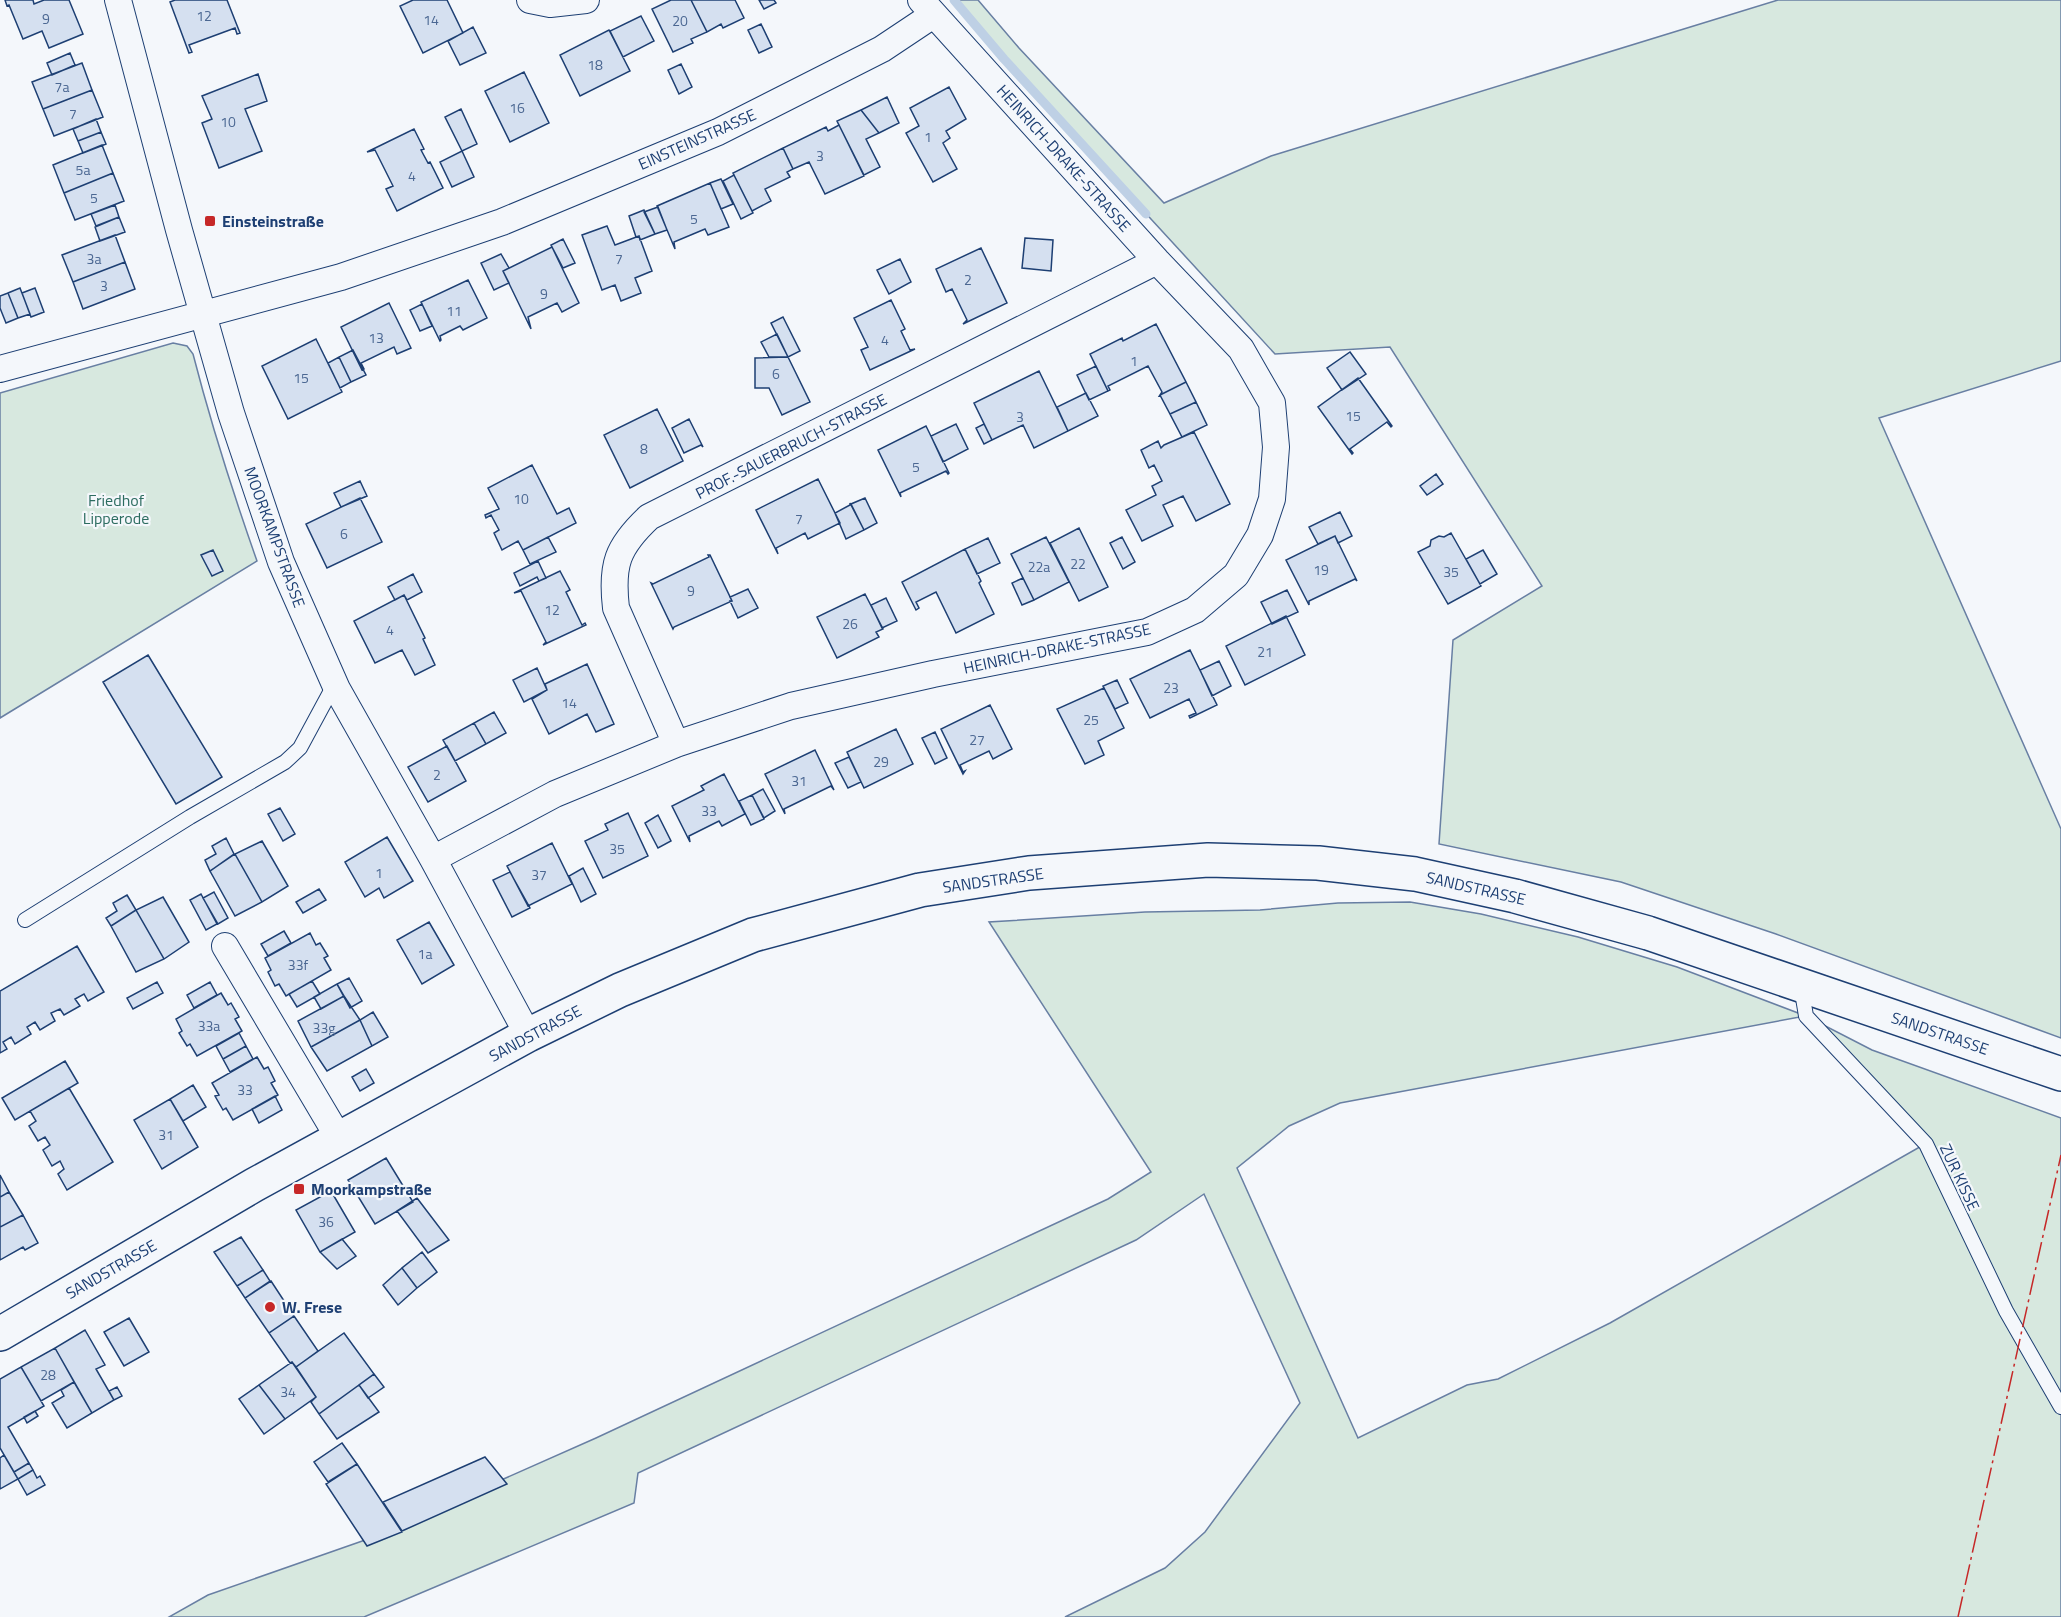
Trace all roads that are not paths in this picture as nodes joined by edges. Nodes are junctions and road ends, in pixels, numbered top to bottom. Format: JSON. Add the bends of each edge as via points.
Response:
{"nodes":[{"id":1,"x":118,"y":0,"type":"edge"},
{"id":2,"x":530,"y":0,"type":"edge"},
{"id":3,"x":586,"y":0,"type":"edge"},
{"id":4,"x":927,"y":7,"type":"edge"},
{"id":5,"x":1157,"y":261,"type":"junction"},
{"id":6,"x":202,"y":314,"type":"junction"},
{"id":7,"x":0,"y":369,"type":"edge"},
{"id":8,"x":334,"y":685,"type":"junction"},
{"id":9,"x":676,"y":744,"type":"junction"},
{"id":10,"x":433,"y":859,"type":"junction"},
{"id":11,"x":25,"y":920,"type":"dead end"},
{"id":12,"x":225,"y":946,"type":"dead end"},
{"id":13,"x":1801,"y":986,"type":"junction"},
{"id":14,"x":528,"y":1035,"type":"junction"},
{"id":15,"x":2061,"y":1074,"type":"edge"},
{"id":16,"x":340,"y":1140,"type":"junction"},
{"id":17,"x":0,"y":1334,"type":"edge"},
{"id":18,"x":2061,"y":1407,"type":"edge"}],
"edges":[{"from":1,"to":6,"type":"street","name":"MOORKAMPSTRASSE"},
{"from":2,"to":3,"type":"street","via":[[550,4]]},
{"from":4,"to":5,"type":"street","name":"HEINRICH-DRAKE-STRASSE"},
{"from":4,"to":6,"type":"street","name":"EINSTEINSTRASSE","via":[[882,49],[718,132],[502,222],[341,277]]},
{"from":5,"to":9,"type":"street","name":"PROF.-SAUERBRUCH-STRASSE","via":[[650,517],[632,534],[616,561],[616,608]]},
{"from":5,"to":9,"type":"street","name":"HEINRICH-DRAKE-STRASSE","via":[[1241,349],[1272,403],[1276,447],[1272,499],[1260,535],[1236,574],[1194,610],[1147,632],[791,706]]},
{"from":6,"to":7,"type":"street","name":"EINSTEINSTRASSE"},
{"from":6,"to":8,"type":"street","name":"MOORKAMPSTRASSE","via":[[281,562]]},
{"from":8,"to":10,"type":"street","name":"MOORKAMPSTRASSE"},
{"from":8,"to":11,"type":"lane","via":[[300,748],[285,762]]},
{"from":9,"to":10,"type":"street","name":"HEINRICH-DRAKE-STRASSE","via":[[555,794]]},
{"from":10,"to":14,"type":"street","name":"MOORKAMPSTRASSE"},
{"from":12,"to":16,"type":"street"},
{"from":13,"to":14,"type":"main road","name":"SANDSTRASSE","via":[[1648,933],[1515,896],[1404,873],[1318,863],[1208,860],[1029,873],[920,890],[753,935],[620,990]]},
{"from":13,"to":15,"type":"main road","name":"SANDSTRASSE"},
{"from":13,"to":18,"type":"lane","name":"ZUR KISSE","via":[[1806,1016],[1926,1144],[2006,1311]]},
{"from":14,"to":16,"type":"main road","name":"SANDSTRASSE"},
{"from":16,"to":17,"type":"main road","name":"SANDSTRASSE","via":[[254,1185]]}]}
